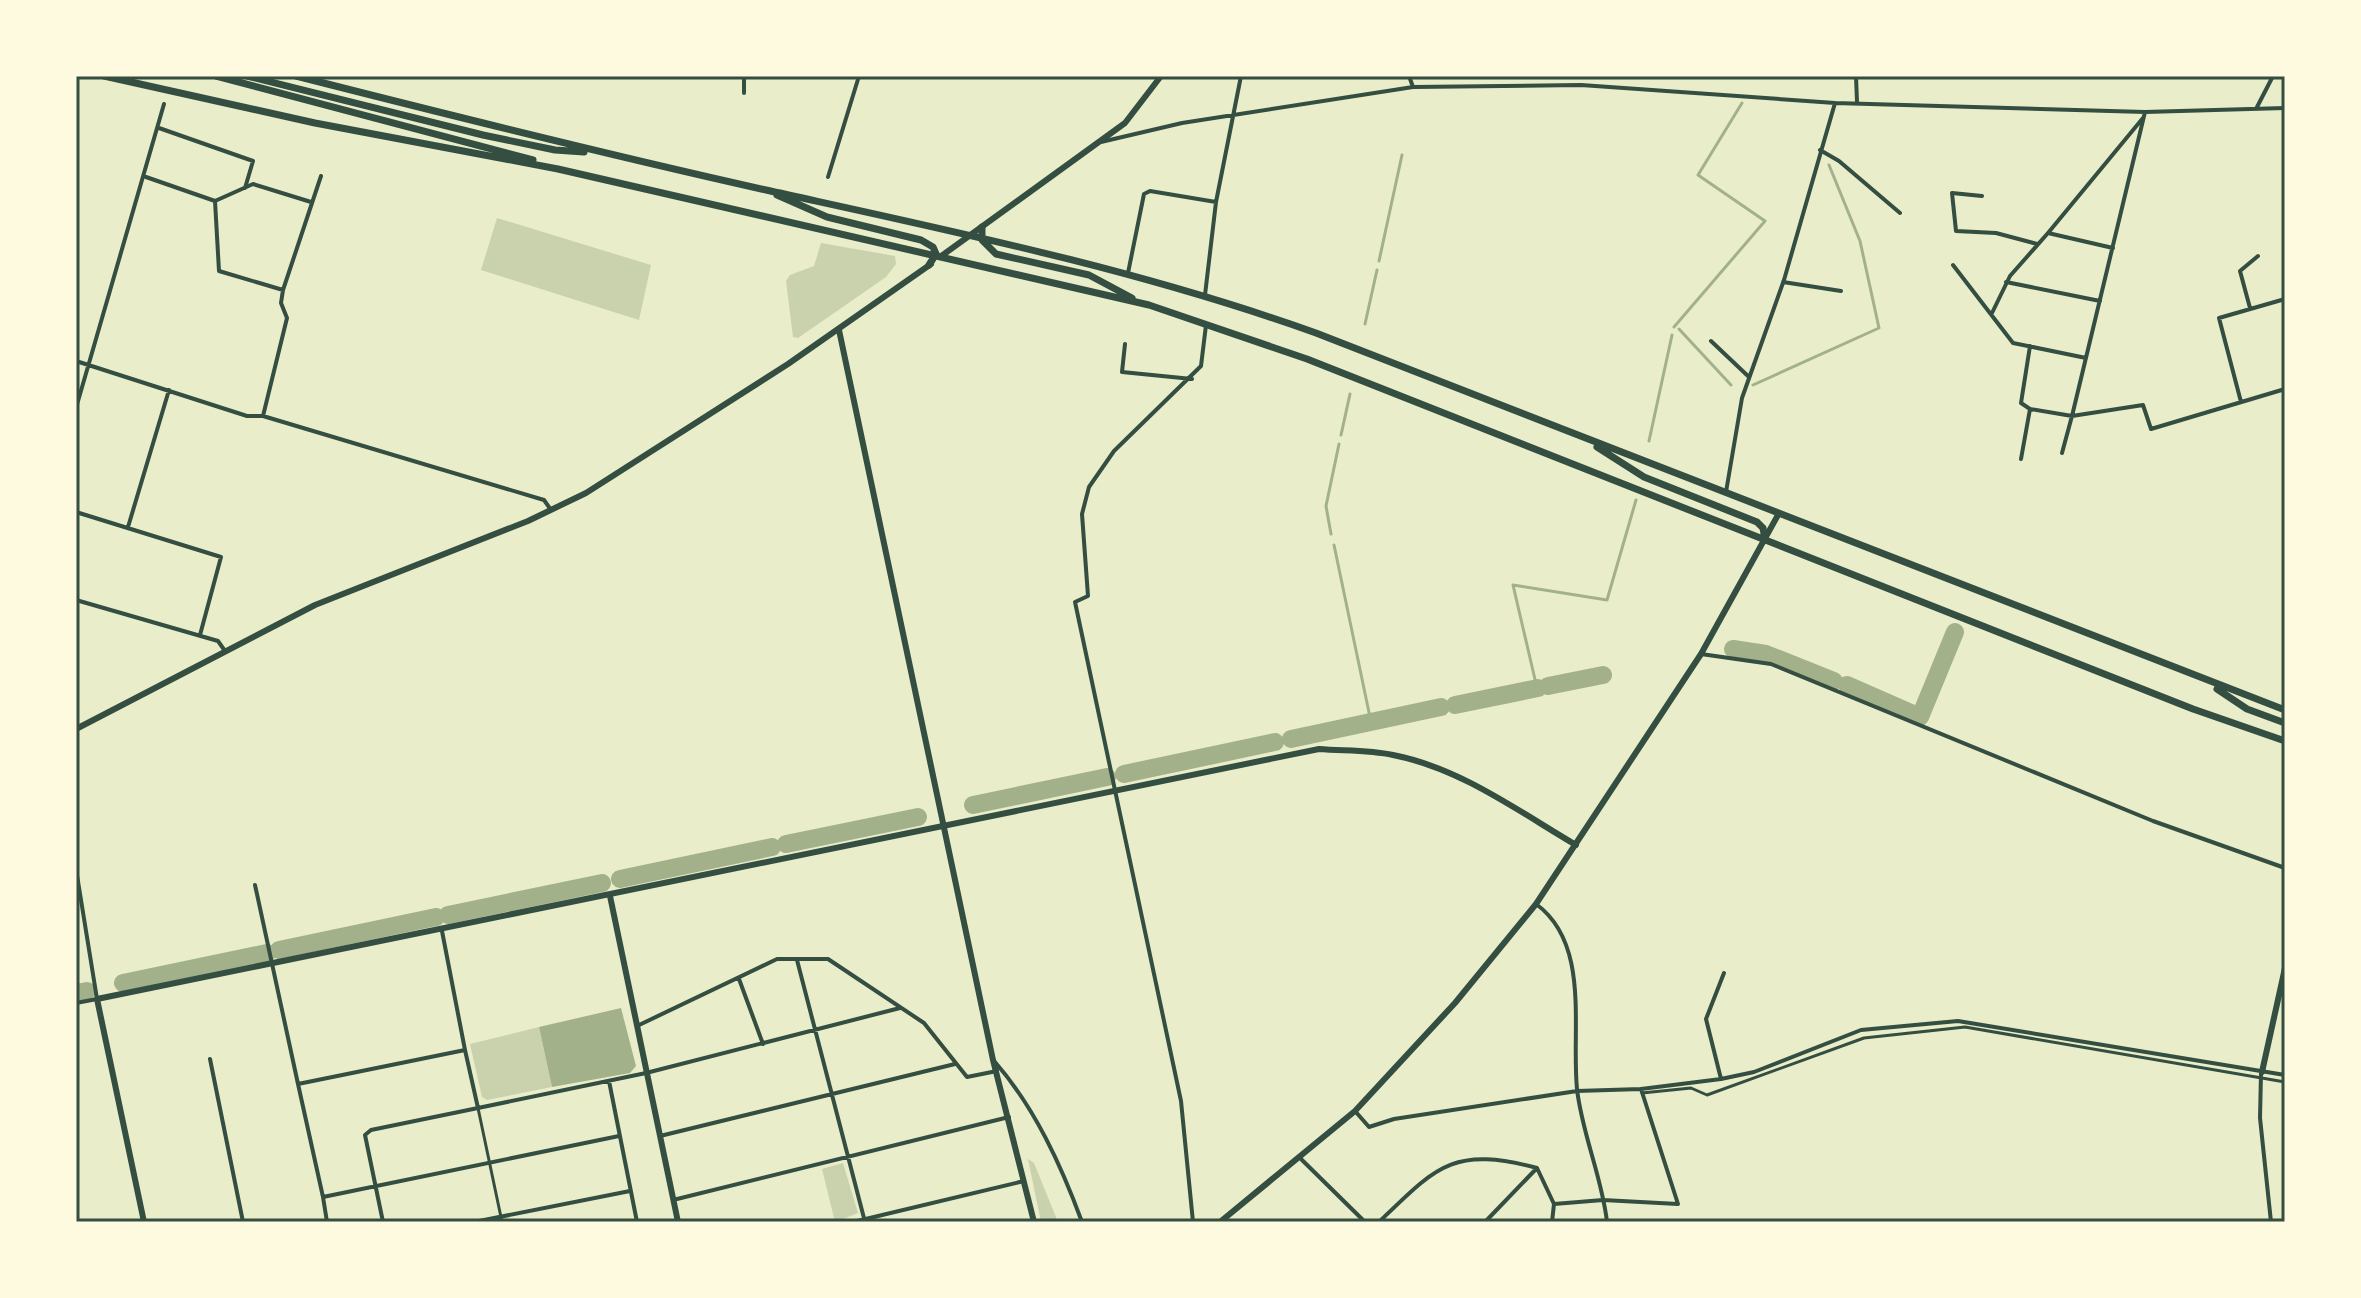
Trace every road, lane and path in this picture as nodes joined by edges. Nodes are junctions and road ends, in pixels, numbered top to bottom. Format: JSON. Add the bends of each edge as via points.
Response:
{"nodes":[{"id":1,"x":104,"y":76,"type":"edge"},
{"id":2,"x":216,"y":76,"type":"edge"},
{"id":3,"x":247,"y":76,"type":"edge"},
{"id":4,"x":296,"y":76,"type":"edge"},
{"id":5,"x":744,"y":76,"type":"edge"},
{"id":6,"x":859,"y":76,"type":"edge"},
{"id":7,"x":1161,"y":76,"type":"edge"},
{"id":8,"x":1241,"y":76,"type":"edge"},
{"id":9,"x":1409,"y":76,"type":"edge"},
{"id":10,"x":1856,"y":76,"type":"edge"},
{"id":11,"x":2273,"y":76,"type":"edge"},
{"id":12,"x":1413,"y":87,"type":"junction"},
{"id":13,"x":744,"y":93,"type":"dead end"},
{"id":14,"x":320,"y":99,"type":"junction"},
{"id":15,"x":1857,"y":102,"type":"junction"},
{"id":16,"x":1835,"y":103,"type":"junction"},
{"id":17,"x":164,"y":104,"type":"dead end"},
{"id":18,"x":2285,"y":108,"type":"edge"},
{"id":19,"x":2256,"y":109,"type":"junction"},
{"id":20,"x":1234,"y":115,"type":"junction"},
{"id":21,"x":2144,"y":115,"type":"junction"},
{"id":22,"x":159,"y":128,"type":"junction"},
{"id":23,"x":1101,"y":142,"type":"junction"},
{"id":24,"x":1820,"y":150,"type":"junction"},
{"id":25,"x":602,"y":152,"type":"junction"},
{"id":26,"x":558,"y":169,"type":"junction"},
{"id":27,"x":321,"y":176,"type":"dead end"},
{"id":28,"x":146,"y":177,"type":"junction"},
{"id":29,"x":828,"y":177,"type":"dead end"},
{"id":30,"x":245,"y":188,"type":"junction"},
{"id":31,"x":764,"y":189,"type":"junction"},
{"id":32,"x":1982,"y":196,"type":"dead end"},
{"id":33,"x":215,"y":201,"type":"junction"},
{"id":34,"x":311,"y":202,"type":"junction"},
{"id":35,"x":1216,"y":202,"type":"junction"},
{"id":36,"x":1900,"y":213,"type":"dead end"},
{"id":37,"x":982,"y":227,"type":"junction"},
{"id":38,"x":2048,"y":233,"type":"junction"},
{"id":39,"x":971,"y":235,"type":"junction"},
{"id":40,"x":981,"y":238,"type":"junction"},
{"id":41,"x":2037,"y":244,"type":"junction"},
{"id":42,"x":2113,"y":248,"type":"junction"},
{"id":43,"x":939,"y":255,"type":"junction"},
{"id":44,"x":2258,"y":256,"type":"dead end"},
{"id":45,"x":929,"y":265,"type":"joint"},
{"id":46,"x":1953,"y":265,"type":"dead end"},
{"id":47,"x":1128,"y":273,"type":"junction"},
{"id":48,"x":1783,"y":282,"type":"junction"},
{"id":49,"x":2006,"y":282,"type":"junction"},
{"id":50,"x":283,"y":290,"type":"junction"},
{"id":51,"x":1841,"y":291,"type":"dead end"},
{"id":52,"x":1205,"y":295,"type":"junction"},
{"id":53,"x":2285,"y":299,"type":"edge"},
{"id":54,"x":2100,"y":301,"type":"junction"},
{"id":55,"x":1149,"y":305,"type":"junction"},
{"id":56,"x":2250,"y":308,"type":"junction"},
{"id":57,"x":1992,"y":313,"type":"junction"},
{"id":58,"x":1206,"y":322,"type":"junction"},
{"id":59,"x":839,"y":330,"type":"junction"},
{"id":60,"x":1711,"y":341,"type":"dead end"},
{"id":61,"x":1125,"y":344,"type":"dead end"},
{"id":62,"x":2030,"y":346,"type":"junction"},
{"id":63,"x":2086,"y":358,"type":"junction"},
{"id":64,"x":76,"y":361,"type":"edge"},
{"id":65,"x":90,"y":365,"type":"junction"},
{"id":66,"x":1749,"y":377,"type":"junction"},
{"id":67,"x":1192,"y":379,"type":"junction"},
{"id":68,"x":2285,"y":389,"type":"edge"},
{"id":69,"x":169,"y":390,"type":"junction"},
{"id":70,"x":2241,"y":402,"type":"junction"},
{"id":71,"x":76,"y":408,"type":"edge"},
{"id":72,"x":2030,"y":409,"type":"junction"},
{"id":73,"x":263,"y":416,"type":"junction"},
{"id":74,"x":2072,"y":416,"type":"junction"},
{"id":75,"x":1580,"y":437,"type":"junction"},
{"id":76,"x":2062,"y":453,"type":"dead end"},
{"id":77,"x":2021,"y":459,"type":"dead end"},
{"id":78,"x":1725,"y":494,"type":"junction"},
{"id":79,"x":551,"y":510,"type":"junction"},
{"id":80,"x":76,"y":512,"type":"edge"},
{"id":81,"x":1778,"y":515,"type":"junction"},
{"id":82,"x":128,"y":527,"type":"junction"},
{"id":83,"x":1765,"y":539,"type":"junction"},
{"id":84,"x":76,"y":600,"type":"edge"},
{"id":85,"x":200,"y":635,"type":"junction"},
{"id":86,"x":225,"y":651,"type":"junction"},
{"id":87,"x":1701,"y":654,"type":"junction"},
{"id":88,"x":2208,"y":683,"type":"junction"},
{"id":89,"x":2285,"y":710,"type":"edge"},
{"id":90,"x":2285,"y":723,"type":"edge"},
{"id":91,"x":76,"y":729,"type":"edge"},
{"id":92,"x":2285,"y":741,"type":"edge"},
{"id":93,"x":1114,"y":788,"type":"junction"},
{"id":94,"x":943,"y":825,"type":"junction"},
{"id":95,"x":1576,"y":845,"type":"junction"},
{"id":96,"x":2285,"y":868,"type":"edge"},
{"id":97,"x":76,"y":869,"type":"edge"},
{"id":98,"x":255,"y":885,"type":"dead end"},
{"id":99,"x":610,"y":896,"type":"junction"},
{"id":100,"x":1536,"y":904,"type":"junction"},
{"id":101,"x":442,"y":931,"type":"junction"},
{"id":102,"x":797,"y":960,"type":"junction"},
{"id":103,"x":271,"y":966,"type":"junction"},
{"id":104,"x":2285,"y":968,"type":"edge"},
{"id":105,"x":1724,"y":973,"type":"dead end"},
{"id":106,"x":738,"y":978,"type":"junction"},
{"id":107,"x":97,"y":999,"type":"junction"},
{"id":108,"x":76,"y":1003,"type":"edge"},
{"id":109,"x":900,"y":1008,"type":"junction"},
{"id":110,"x":637,"y":1026,"type":"junction"},
{"id":111,"x":814,"y":1031,"type":"junction"},
{"id":112,"x":763,"y":1044,"type":"junction"},
{"id":113,"x":465,"y":1050,"type":"junction"},
{"id":114,"x":210,"y":1059,"type":"dead end"},
{"id":115,"x":993,"y":1060,"type":"junction"},
{"id":116,"x":955,"y":1064,"type":"junction"},
{"id":117,"x":997,"y":1071,"type":"junction"},
{"id":118,"x":646,"y":1073,"type":"junction"},
{"id":119,"x":2261,"y":1075,"type":"junction"},
{"id":120,"x":2285,"y":1075,"type":"edge"},
{"id":121,"x":1721,"y":1079,"type":"junction"},
{"id":122,"x":609,"y":1081,"type":"junction"},
{"id":123,"x":2285,"y":1082,"type":"edge"},
{"id":124,"x":298,"y":1084,"type":"junction"},
{"id":125,"x":1577,"y":1091,"type":"junction"},
{"id":126,"x":1642,"y":1091,"type":"junction"},
{"id":127,"x":832,"y":1095,"type":"junction"},
{"id":128,"x":478,"y":1108,"type":"junction"},
{"id":129,"x":1355,"y":1111,"type":"junction"},
{"id":130,"x":1009,"y":1117,"type":"junction"},
{"id":131,"x":619,"y":1136,"type":"junction"},
{"id":132,"x":660,"y":1136,"type":"junction"},
{"id":133,"x":848,"y":1157,"type":"junction"},
{"id":134,"x":1300,"y":1158,"type":"junction"},
{"id":135,"x":489,"y":1162,"type":"junction"},
{"id":136,"x":1537,"y":1168,"type":"junction"},
{"id":137,"x":1024,"y":1181,"type":"junction"},
{"id":138,"x":375,"y":1185,"type":"junction"},
{"id":139,"x":630,"y":1191,"type":"junction"},
{"id":140,"x":323,"y":1197,"type":"junction"},
{"id":141,"x":673,"y":1200,"type":"junction"},
{"id":142,"x":1603,"y":1200,"type":"junction"},
{"id":143,"x":1554,"y":1204,"type":"junction"},
{"id":144,"x":502,"y":1219,"type":"edge"},
{"id":145,"x":865,"y":1221,"type":"edge"},
{"id":146,"x":144,"y":1222,"type":"edge"},
{"id":147,"x":243,"y":1222,"type":"edge"},
{"id":148,"x":327,"y":1222,"type":"edge"},
{"id":149,"x":383,"y":1222,"type":"edge"},
{"id":150,"x":474,"y":1222,"type":"edge"},
{"id":151,"x":637,"y":1222,"type":"edge"},
{"id":152,"x":678,"y":1222,"type":"edge"},
{"id":153,"x":853,"y":1222,"type":"edge"},
{"id":154,"x":1034,"y":1222,"type":"edge"},
{"id":155,"x":1082,"y":1222,"type":"edge"},
{"id":156,"x":1193,"y":1222,"type":"edge"},
{"id":157,"x":1220,"y":1222,"type":"edge"},
{"id":158,"x":1365,"y":1222,"type":"edge"},
{"id":159,"x":1379,"y":1222,"type":"edge"},
{"id":160,"x":1485,"y":1222,"type":"edge"},
{"id":161,"x":1552,"y":1222,"type":"edge"},
{"id":162,"x":1607,"y":1222,"type":"edge"},
{"id":163,"x":2271,"y":1222,"type":"edge"}],
"edges":[{"from":1,"to":26,"type":"highway"},
{"from":2,"to":14,"type":"highway"},
{"from":3,"to":14,"type":"highway"},
{"from":4,"to":25,"type":"highway"},
{"from":5,"to":13,"type":"street"},
{"from":6,"to":29,"type":"street"},
{"from":7,"to":23,"type":"street","via":[[1138,109]]},
{"from":8,"to":20,"type":"street"},
{"from":9,"to":12,"type":"street"},
{"from":10,"to":15,"type":"street"},
{"from":11,"to":19,"type":"street"},
{"from":12,"to":16,"type":"street","via":[[1581,85]]},
{"from":12,"to":20,"type":"street"},
{"from":14,"to":25,"type":"highway","via":[[538,147]]},
{"from":14,"to":26,"type":"highway"},
{"from":15,"to":16,"type":"street"},
{"from":15,"to":21,"type":"street"},
{"from":16,"to":24,"type":"street"},
{"from":17,"to":22,"type":"street"},
{"from":18,"to":19,"type":"street"},
{"from":19,"to":21,"type":"street"},
{"from":20,"to":23,"type":"street"},
{"from":20,"to":35,"type":"street"},
{"from":21,"to":38,"type":"street"},
{"from":21,"to":42,"type":"street"},
{"from":22,"to":28,"type":"street"},
{"from":22,"to":30,"type":"street","via":[[253,161]]},
{"from":23,"to":37,"type":"street"},
{"from":24,"to":36,"type":"street"},
{"from":24,"to":48,"type":"street"},
{"from":25,"to":31,"type":"highway"},
{"from":26,"to":43,"type":"highway"},
{"from":27,"to":34,"type":"street"},
{"from":28,"to":33,"type":"street"},
{"from":28,"to":65,"type":"street"},
{"from":30,"to":33,"type":"street"},
{"from":30,"to":34,"type":"street","via":[[253,184]]},
{"from":31,"to":39,"type":"highway"},
{"from":31,"to":43,"type":"highway","via":[[827,217],[921,240]]},
{"from":32,"to":41,"type":"street","via":[[1952,193],[1956,231],[1996,233]]},
{"from":33,"to":50,"type":"street","via":[[219,271]]},
{"from":34,"to":50,"type":"street"},
{"from":35,"to":47,"type":"street","via":[[1144,194]]},
{"from":35,"to":52,"type":"street"},
{"from":37,"to":39,"type":"street"},
{"from":37,"to":40,"type":"highway"},
{"from":38,"to":41,"type":"street"},
{"from":38,"to":42,"type":"street"},
{"from":39,"to":40,"type":"highway"},
{"from":39,"to":43,"type":"street"},
{"from":40,"to":47,"type":"highway"},
{"from":40,"to":55,"type":"highway","via":[[996,254],[1089,275]]},
{"from":41,"to":49,"type":"street"},
{"from":42,"to":54,"type":"street"},
{"from":43,"to":45,"type":"highway"},
{"from":43,"to":55,"type":"highway"},
{"from":44,"to":56,"type":"street","via":[[2240,271]]},
{"from":45,"to":59,"type":"street"},
{"from":46,"to":57,"type":"street"},
{"from":47,"to":52,"type":"highway"},
{"from":48,"to":51,"type":"street"},
{"from":48,"to":66,"type":"street"},
{"from":49,"to":54,"type":"street"},
{"from":49,"to":57,"type":"street"},
{"from":50,"to":73,"type":"street","via":[[287,318]]},
{"from":52,"to":75,"type":"highway"},
{"from":53,"to":56,"type":"street"},
{"from":54,"to":63,"type":"street"},
{"from":55,"to":58,"type":"highway"},
{"from":56,"to":70,"type":"street","via":[[2219,318]]},
{"from":57,"to":62,"type":"street","via":[[2006,338]]},
{"from":58,"to":67,"type":"street","via":[[1201,366]]},
{"from":58,"to":83,"type":"highway"},
{"from":59,"to":79,"type":"street","via":[[624,472]]},
{"from":59,"to":94,"type":"street"},
{"from":60,"to":66,"type":"street"},
{"from":61,"to":67,"type":"street","via":[[1122,372]]},
{"from":62,"to":63,"type":"street"},
{"from":62,"to":72,"type":"street","via":[[2021,403]]},
{"from":63,"to":74,"type":"street"},
{"from":64,"to":65,"type":"street"},
{"from":65,"to":69,"type":"street"},
{"from":65,"to":71,"type":"street"},
{"from":66,"to":78,"type":"street"},
{"from":67,"to":93,"type":"street","via":[[1114,451],[1083,502],[1088,596],[1075,602]]},
{"from":68,"to":70,"type":"street"},
{"from":69,"to":73,"type":"street","via":[[247,416]]},
{"from":69,"to":82,"type":"street"},
{"from":70,"to":74,"type":"street","via":[[2151,429],[2143,405]]},
{"from":72,"to":74,"type":"street"},
{"from":72,"to":77,"type":"street"},
{"from":73,"to":79,"type":"street","via":[[544,500]]},
{"from":74,"to":76,"type":"street"},
{"from":75,"to":78,"type":"highway"},
{"from":75,"to":83,"type":"highway","via":[[1635,473],[1757,522]]},
{"from":78,"to":81,"type":"highway"},
{"from":79,"to":86,"type":"street","via":[[315,605]]},
{"from":80,"to":82,"type":"street"},
{"from":81,"to":83,"type":"street"},
{"from":81,"to":88,"type":"highway"},
{"from":82,"to":85,"type":"street","via":[[221,557]]},
{"from":83,"to":87,"type":"street"},
{"from":83,"to":92,"type":"highway"},
{"from":84,"to":85,"type":"street"},
{"from":85,"to":86,"type":"street","via":[[218,641]]},
{"from":86,"to":91,"type":"street"},
{"from":87,"to":95,"type":"street"},
{"from":87,"to":96,"type":"street","via":[[1771,664],[2153,821]]},
{"from":88,"to":89,"type":"highway"},
{"from":88,"to":90,"type":"highway","via":[[2247,709]]},
{"from":93,"to":94,"type":"street"},
{"from":93,"to":95,"type":"street","via":[[1319,749],[1394,755],[1470,783]]},
{"from":93,"to":156,"type":"street","via":[[1181,1101]]},
{"from":94,"to":99,"type":"street"},
{"from":94,"to":115,"type":"street"},
{"from":95,"to":100,"type":"street"},
{"from":97,"to":107,"type":"street"},
{"from":98,"to":103,"type":"street"},
{"from":99,"to":101,"type":"street"},
{"from":99,"to":110,"type":"street"},
{"from":100,"to":125,"type":"street","via":[[1552,916],[1569,954]]},
{"from":100,"to":129,"type":"street","via":[[1455,1003]]},
{"from":101,"to":103,"type":"street"},
{"from":101,"to":113,"type":"street"},
{"from":102,"to":106,"type":"street","via":[[777,959]]},
{"from":102,"to":109,"type":"street","via":[[828,959]]},
{"from":102,"to":111,"type":"street"},
{"from":103,"to":107,"type":"street"},
{"from":103,"to":124,"type":"street"},
{"from":104,"to":119,"type":"street"},
{"from":105,"to":121,"type":"street","via":[[1706,1019]]},
{"from":106,"to":110,"type":"street"},
{"from":106,"to":112,"type":"street"},
{"from":107,"to":108,"type":"street"},
{"from":107,"to":146,"type":"street"},
{"from":109,"to":111,"type":"street"},
{"from":109,"to":116,"type":"street","via":[[924,1023]]},
{"from":110,"to":118,"type":"street"},
{"from":111,"to":112,"type":"street"},
{"from":111,"to":127,"type":"street"},
{"from":112,"to":118,"type":"street"},
{"from":113,"to":124,"type":"street"},
{"from":113,"to":128,"type":"street"},
{"from":114,"to":147,"type":"street"},
{"from":115,"to":117,"type":"street"},
{"from":115,"to":155,"type":"street","via":[[1041,1129]]},
{"from":116,"to":117,"type":"street","via":[[967,1077]]},
{"from":116,"to":127,"type":"street"},
{"from":117,"to":130,"type":"street"},
{"from":118,"to":122,"type":"street"},
{"from":118,"to":132,"type":"street"},
{"from":119,"to":120,"type":"street"},
{"from":119,"to":121,"type":"street","via":[[1958,1021],[1861,1030],[1754,1072]]},
{"from":119,"to":123,"type":"street"},
{"from":119,"to":126,"type":"street","via":[[1965,1027],[1864,1038],[1707,1095],[1691,1088]]},
{"from":119,"to":163,"type":"street"},
{"from":121,"to":126,"type":"street"},
{"from":122,"to":128,"type":"street"},
{"from":122,"to":131,"type":"street"},
{"from":124,"to":140,"type":"street"},
{"from":125,"to":126,"type":"street"},
{"from":125,"to":129,"type":"street","via":[[1369,1127]]},
{"from":125,"to":142,"type":"street"},
{"from":126,"to":142,"type":"street","via":[[1678,1204]]},
{"from":127,"to":132,"type":"street"},
{"from":127,"to":133,"type":"street"},
{"from":128,"to":135,"type":"street"},
{"from":128,"to":138,"type":"street","via":[[371,1130],[365,1135]]},
{"from":129,"to":134,"type":"street"},
{"from":130,"to":133,"type":"street"},
{"from":130,"to":137,"type":"street"},
{"from":131,"to":135,"type":"street"},
{"from":131,"to":139,"type":"street"},
{"from":132,"to":141,"type":"street"},
{"from":133,"to":141,"type":"street"},
{"from":133,"to":145,"type":"street"},
{"from":134,"to":157,"type":"street"},
{"from":134,"to":158,"type":"street"},
{"from":135,"to":138,"type":"street"},
{"from":135,"to":144,"type":"street"},
{"from":136,"to":143,"type":"street"},
{"from":136,"to":159,"type":"street","via":[[1474,1159],[1446,1164]]},
{"from":136,"to":160,"type":"street"},
{"from":137,"to":145,"type":"street"},
{"from":137,"to":154,"type":"street"},
{"from":138,"to":140,"type":"street"},
{"from":138,"to":149,"type":"street"},
{"from":139,"to":144,"type":"street"},
{"from":139,"to":151,"type":"street"},
{"from":140,"to":148,"type":"street"},
{"from":141,"to":152,"type":"street"},
{"from":142,"to":143,"type":"street"},
{"from":142,"to":162,"type":"street"},
{"from":143,"to":161,"type":"street"},
{"from":144,"to":150,"type":"street"},
{"from":145,"to":153,"type":"street"}]}
